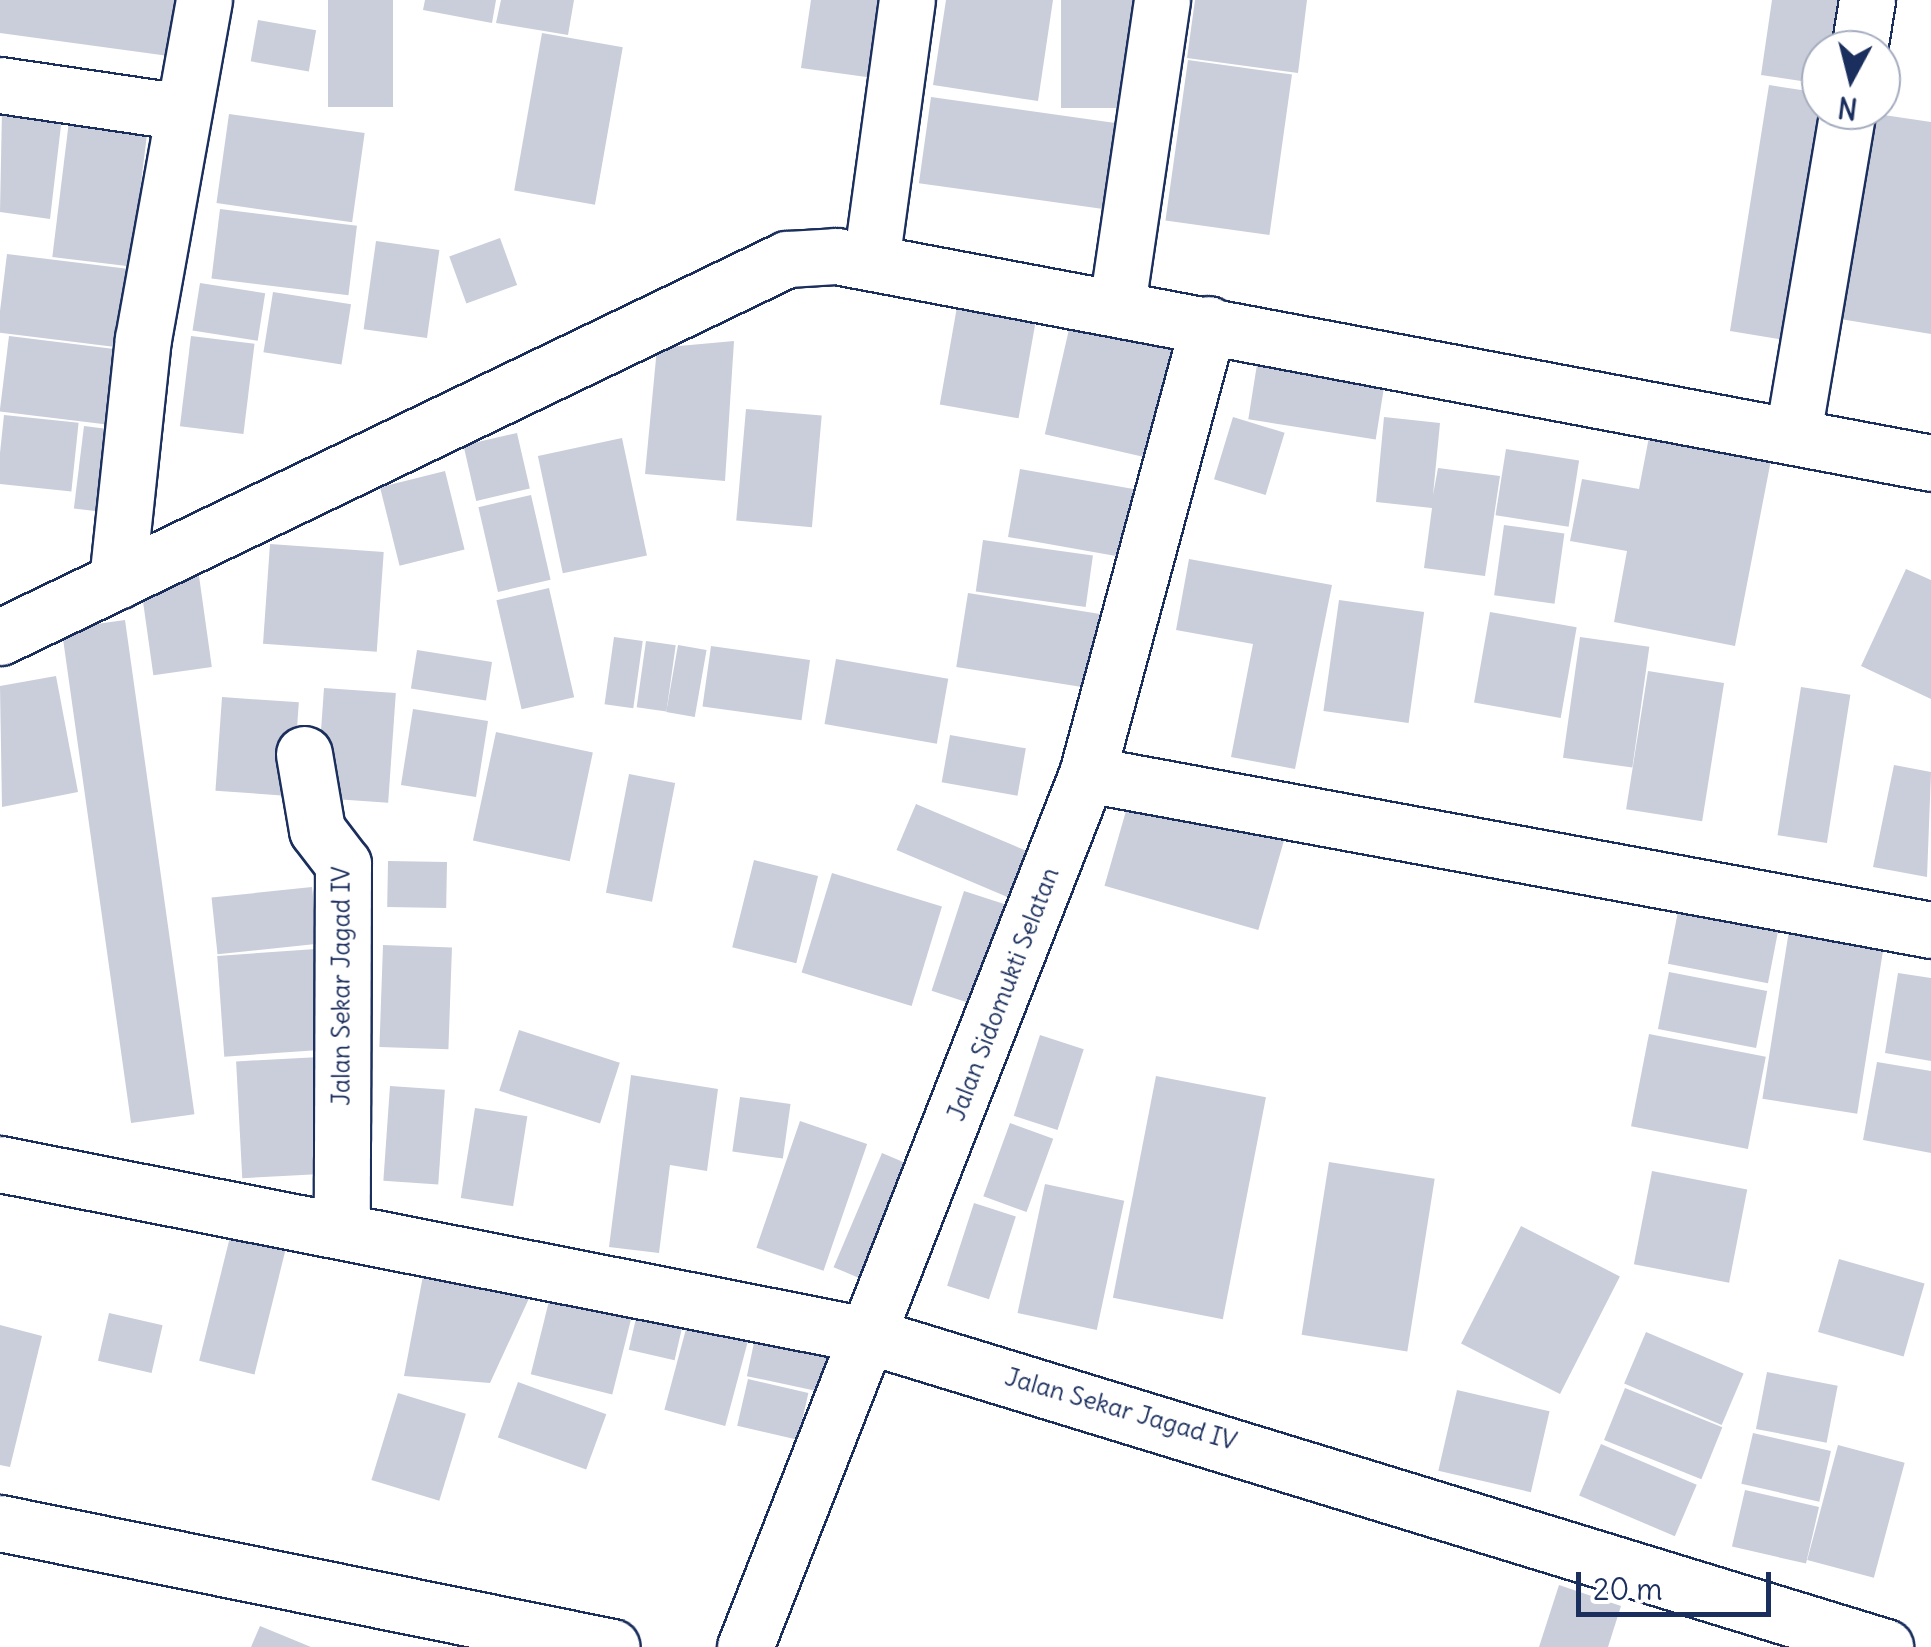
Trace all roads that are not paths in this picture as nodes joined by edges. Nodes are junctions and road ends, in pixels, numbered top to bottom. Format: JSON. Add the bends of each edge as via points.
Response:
{"nodes":[{"id":1,"x":204,"y":0,"type":"edge"},
{"id":2,"x":906,"y":0,"type":"edge"},
{"id":3,"x":1162,"y":0,"type":"edge"},
{"id":4,"x":1867,"y":0,"type":"edge"},
{"id":5,"x":1862,"y":30,"type":"edge"},
{"id":6,"x":0,"y":84,"type":"edge"},
{"id":7,"x":177,"y":111,"type":"junction"},
{"id":8,"x":1845,"y":130,"type":"edge"},
{"id":9,"x":855,"y":259,"type":"junction"},
{"id":10,"x":1118,"y":290,"type":"junction"},
{"id":11,"x":1208,"y":324,"type":"junction"},
{"id":12,"x":1792,"y":434,"type":"junction"},
{"id":13,"x":1931,"y":463,"type":"edge"},
{"id":14,"x":117,"y":581,"type":"junction"},
{"id":15,"x":0,"y":638,"type":"edge"},
{"id":16,"x":304,"y":754,"type":"dead end"},
{"id":17,"x":1087,"y":774,"type":"junction"},
{"id":18,"x":1931,"y":930,"type":"edge"},
{"id":19,"x":0,"y":1164,"type":"edge"},
{"id":20,"x":342,"y":1230,"type":"junction"},
{"id":21,"x":866,"y":1335,"type":"junction"},
{"id":22,"x":0,"y":1523,"type":"edge"},
{"id":23,"x":612,"y":1647,"type":"edge"},
{"id":24,"x":746,"y":1647,"type":"edge"},
{"id":25,"x":1885,"y":1647,"type":"edge"}],
"edges":[{"from":1,"to":7,"type":"street"},
{"from":2,"to":9,"type":"street"},
{"from":3,"to":10,"type":"street"},
{"from":4,"to":5,"type":"street"},
{"from":6,"to":7,"type":"street"},
{"from":7,"to":14,"type":"street"},
{"from":8,"to":12,"type":"street"},
{"from":9,"to":10,"type":"street"},
{"from":9,"to":14,"type":"street","via":[[786,259]]},
{"from":10,"to":11,"type":"street"},
{"from":11,"to":12,"type":"street"},
{"from":11,"to":17,"type":"street","name":"Jalan Sidomukti Selatan"},
{"from":12,"to":13,"type":"street"},
{"from":14,"to":15,"type":"street"},
{"from":16,"to":20,"type":"street","name":"Jalan Sekar Jagad IV","via":[[316,830],[343,864]]},
{"from":17,"to":18,"type":"street"},
{"from":17,"to":21,"type":"street","name":"Jalan Sidomukti Selatan"},
{"from":19,"to":20,"type":"street","name":"Jalan Sekar Jagad IV"},
{"from":20,"to":21,"type":"street","name":"Jalan Sekar Jagad IV"},
{"from":21,"to":24,"type":"street","name":"Jalan Sidomukti Selatan"},
{"from":21,"to":25,"type":"street","name":"Jalan Sekar Jagad IV"},
{"from":22,"to":23,"type":"street"}]}
